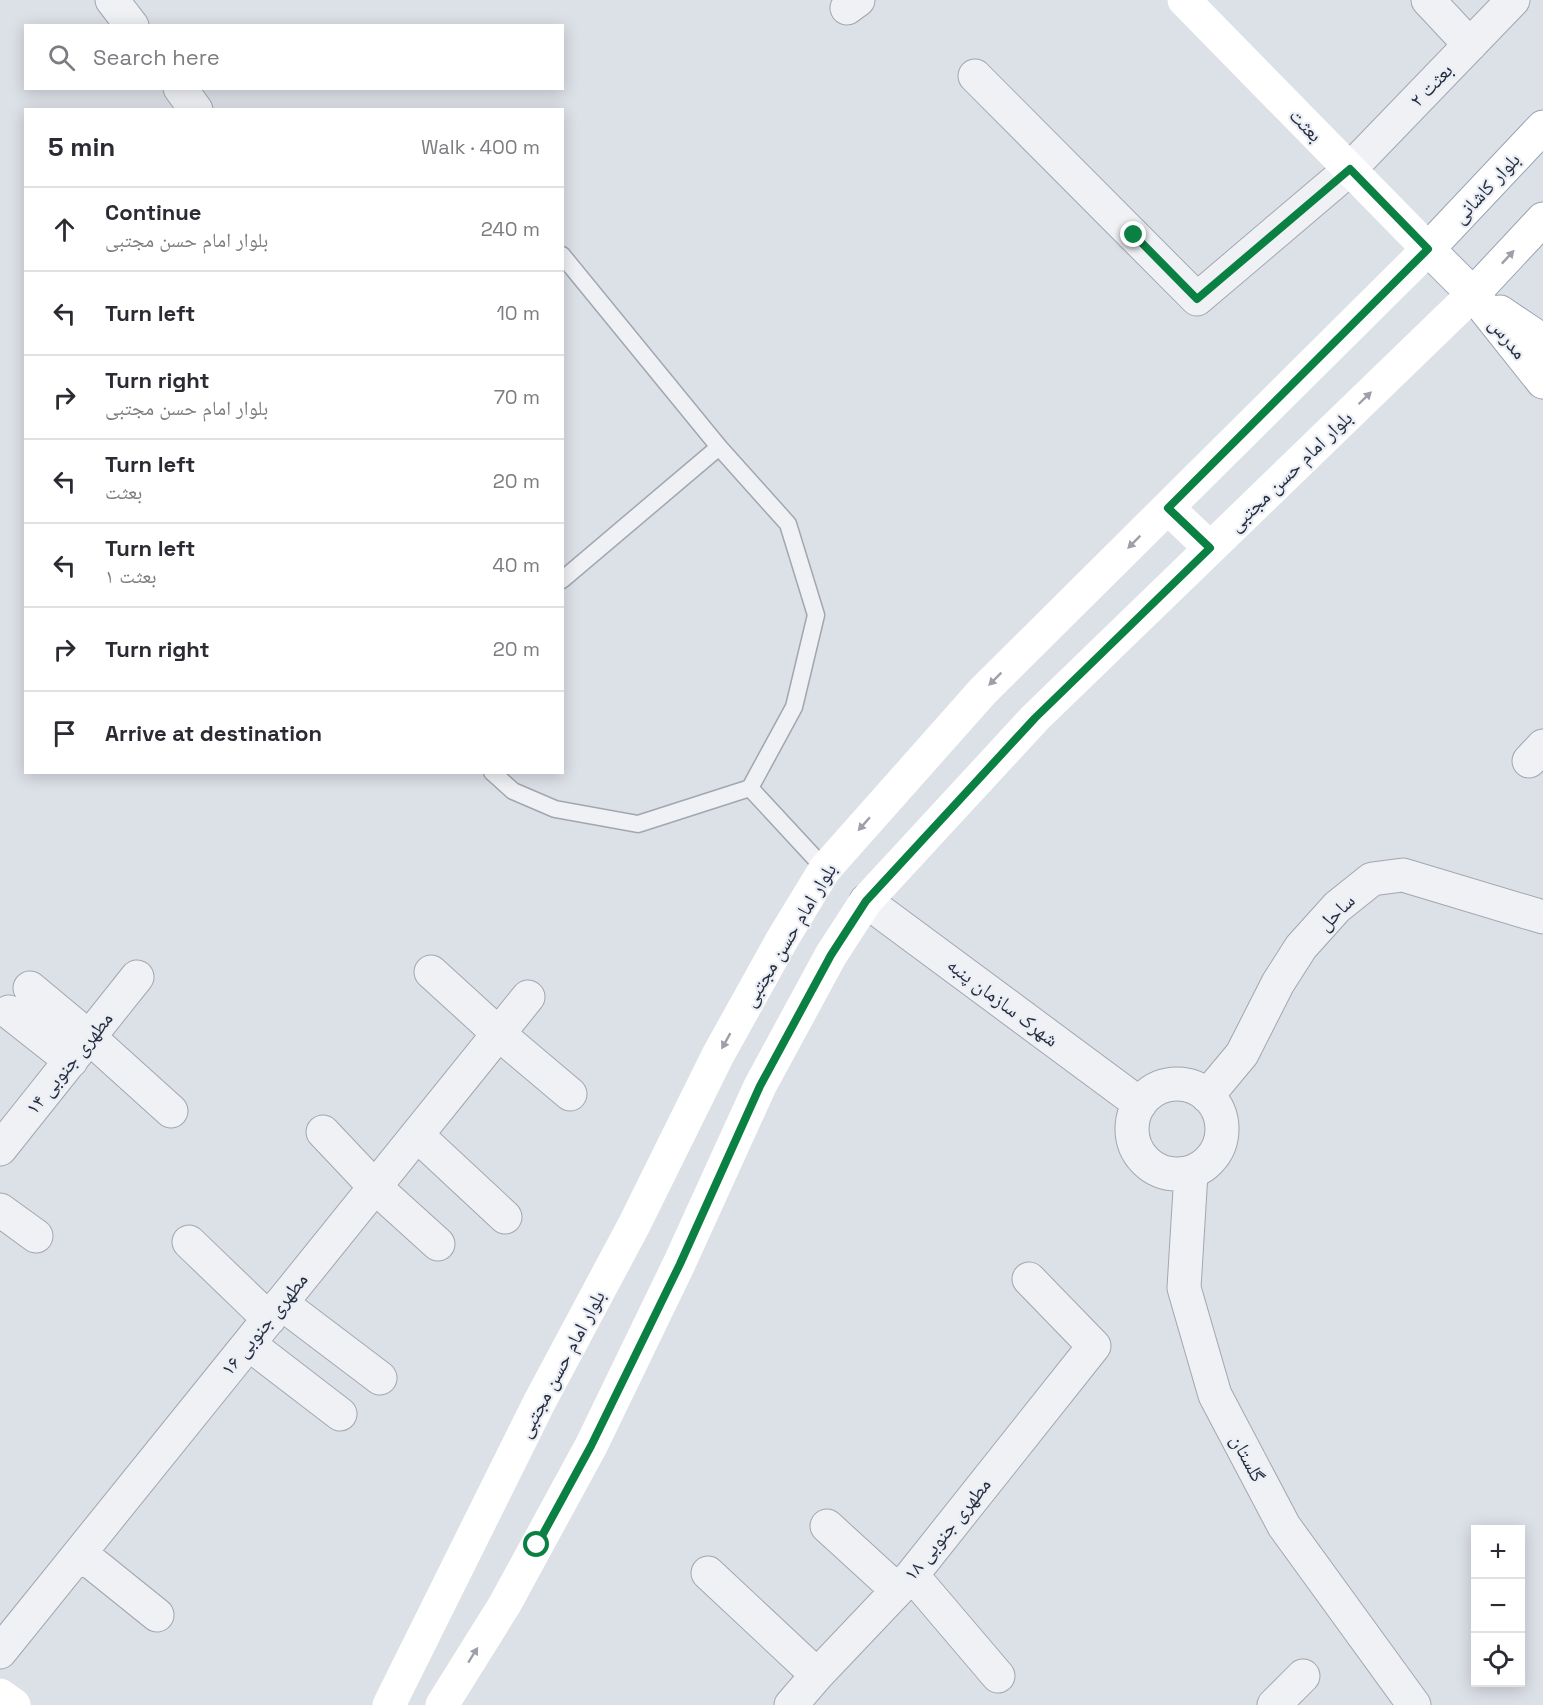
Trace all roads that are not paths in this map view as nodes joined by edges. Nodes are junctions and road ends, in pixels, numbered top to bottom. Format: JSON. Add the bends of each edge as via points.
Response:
{"nodes":[{"id":1,"x":112,"y":0,"type":"edge"},
{"id":2,"x":1184,"y":0,"type":"edge"},
{"id":3,"x":1428,"y":0,"type":"edge"},
{"id":4,"x":1513,"y":0,"type":"edge"},
{"id":5,"x":130,"y":24,"type":"edge"},
{"id":6,"x":1470,"y":45,"type":"junction"},
{"id":7,"x":975,"y":76,"type":"dead end"},
{"id":8,"x":181,"y":90,"type":"edge"},
{"id":9,"x":195,"y":108,"type":"edge"},
{"id":10,"x":1543,"y":127,"type":"edge"},
{"id":11,"x":1350,"y":169,"type":"junction"},
{"id":12,"x":1543,"y":219,"type":"edge"},
{"id":13,"x":1428,"y":249,"type":"junction"},
{"id":14,"x":564,"y":257,"type":"edge"},
{"id":15,"x":1473,"y":294,"type":"junction"},
{"id":16,"x":1543,"y":341,"type":"edge"},
{"id":17,"x":1543,"y":382,"type":"edge"},
{"id":18,"x":719,"y":447,"type":"junction"},
{"id":19,"x":1168,"y":508,"type":"junction"},
{"id":20,"x":1210,"y":548,"type":"junction"},
{"id":21,"x":564,"y":578,"type":"edge"},
{"id":22,"x":494,"y":774,"type":"edge"},
{"id":23,"x":750,"y":788,"type":"junction"},
{"id":24,"x":825,"y":868,"type":"junction"},
{"id":25,"x":866,"y":901,"type":"junction"},
{"id":26,"x":1543,"y":917,"type":"edge"},
{"id":27,"x":431,"y":972,"type":"dead end"},
{"id":28,"x":137,"y":977,"type":"dead end"},
{"id":29,"x":528,"y":997,"type":"dead end"},
{"id":30,"x":19,"y":1000,"type":"dead end"},
{"id":31,"x":499,"y":1034,"type":"junction"},
{"id":32,"x":80,"y":1049,"type":"junction"},
{"id":33,"x":570,"y":1094,"type":"dead end"},
{"id":34,"x":1207,"y":1096,"type":"junction"},
{"id":35,"x":1140,"y":1104,"type":"junction"},
{"id":36,"x":171,"y":1111,"type":"dead end"},
{"id":37,"x":323,"y":1132,"type":"dead end"},
{"id":38,"x":417,"y":1135,"type":"junction"},
{"id":39,"x":0,"y":1149,"type":"edge"},
{"id":40,"x":1191,"y":1173,"type":"junction"},
{"id":41,"x":375,"y":1187,"type":"junction"},
{"id":42,"x":0,"y":1210,"type":"edge"},
{"id":43,"x":505,"y":1217,"type":"dead end"},
{"id":44,"x":36,"y":1236,"type":"dead end"},
{"id":45,"x":189,"y":1242,"type":"dead end"},
{"id":46,"x":438,"y":1244,"type":"dead end"},
{"id":47,"x":1029,"y":1279,"type":"dead end"},
{"id":48,"x":275,"y":1311,"type":"junction"},
{"id":49,"x":249,"y":1344,"type":"junction"},
{"id":50,"x":380,"y":1378,"type":"dead end"},
{"id":51,"x":340,"y":1414,"type":"dead end"},
{"id":52,"x":827,"y":1526,"type":"dead end"},
{"id":53,"x":80,"y":1553,"type":"junction"},
{"id":54,"x":708,"y":1573,"type":"dead end"},
{"id":55,"x":904,"y":1582,"type":"junction"},
{"id":56,"x":157,"y":1615,"type":"dead end"},
{"id":57,"x":0,"y":1652,"type":"edge"},
{"id":58,"x":816,"y":1675,"type":"junction"},
{"id":59,"x":998,"y":1676,"type":"dead end"},
{"id":60,"x":1303,"y":1676,"type":"dead end"},
{"id":61,"x":0,"y":1695,"type":"edge"},
{"id":62,"x":14,"y":1705,"type":"edge"},
{"id":63,"x":389,"y":1705,"type":"edge"},
{"id":64,"x":442,"y":1705,"type":"edge"},
{"id":65,"x":791,"y":1705,"type":"edge"},
{"id":66,"x":1274,"y":1705,"type":"edge"},
{"id":67,"x":1414,"y":1705,"type":"edge"}],
"edges":[{"from":1,"to":5,"type":"street"},
{"from":2,"to":11,"type":"main road","name":"بعثت"},
{"from":3,"to":6,"type":"street"},
{"from":4,"to":6,"type":"street","name":"۲ بعثت"},
{"from":6,"to":11,"type":"street","name":"۲ بعثت"},
{"from":7,"to":11,"type":"street","name":"۲ بعثت","via":[[1197,299]]},
{"from":8,"to":9,"type":"street"},
{"from":10,"to":13,"type":"main road","name":"بلوار کاشانی"},
{"from":11,"to":13,"type":"main road","name":"بعثت"},
{"from":15,"to":12,"type":"main road","one_way":true},
{"from":13,"to":15,"type":"main road","name":"بعثت"},
{"from":13,"to":19,"type":"main road","name":"بلوار امام حسن مجتبی"},
{"from":14,"to":18,"type":"lane"},
{"from":15,"to":16,"type":"main road"},
{"from":15,"to":17,"type":"main road","name":"مدرس"},
{"from":20,"to":15,"type":"main road","name":"بلوار امام حسن مجتبی","one_way":true},
{"from":18,"to":21,"type":"lane"},
{"from":18,"to":23,"type":"lane","via":[[788,524],[816,615],[794,706]]},
{"from":19,"to":20,"type":"main road"},
{"from":19,"to":24,"type":"main road","name":"بلوار امام حسن مجتبی","one_way":true,"via":[[983,690]]},
{"from":20,"to":25,"type":"main road","name":"بلوار امام حسن مجتبی","via":[[1035,718]]},
{"from":22,"to":23,"type":"lane","via":[[513,791],[555,809],[638,824]]},
{"from":23,"to":24,"type":"lane"},
{"from":24,"to":63,"type":"main road","name":"بلوار امام حسن مجتبی","one_way":true,"via":[[718,1055]]},
{"from":25,"to":35,"type":"street","name":"شهرک سازمان پنبه"},
{"from":64,"to":25,"type":"main road","name":"بلوار امام حسن مجتبی","one_way":true,"via":[[506,1604],[591,1446],[680,1264],[760,1086],[831,955]]},
{"from":26,"to":34,"type":"street","name":"ساحل","via":[[1403,876],[1372,879],[1337,907],[1301,947],[1242,1054]]},
{"from":27,"to":31,"type":"street"},
{"from":28,"to":32,"type":"street","name":"۱۴ مطهری جنوبی"},
{"from":29,"to":31,"type":"street","name":"۱۶ مطهری جنوبی"},
{"from":30,"to":32,"type":"street"},
{"from":31,"to":33,"type":"street"},
{"from":31,"to":38,"type":"street","name":"۱۶ مطهری جنوبی"},
{"from":32,"to":36,"type":"street"},
{"from":32,"to":39,"type":"street","name":"۱۴ مطهری جنوبی"},
{"from":34,"to":35,"type":"street","via":[[1194,1087],[1174,1084],[1159,1088]]},
{"from":34,"to":40,"type":"street","via":[[1221,1118],[1222,1134],[1215,1154]]},
{"from":35,"to":40,"type":"street","via":[[1132,1123],[1138,1153],[1163,1173]]},
{"from":37,"to":41,"type":"street"},
{"from":38,"to":41,"type":"street","name":"۱۶ مطهری جنوبی"},
{"from":38,"to":43,"type":"street"},
{"from":40,"to":67,"type":"street","name":"گلستان","via":[[1184,1288],[1215,1395],[1284,1526]]},
{"from":41,"to":46,"type":"street"},
{"from":41,"to":48,"type":"street","name":"۱۶ مطهری جنوبی"},
{"from":42,"to":44,"type":"street"},
{"from":45,"to":48,"type":"street"},
{"from":47,"to":55,"type":"street","name":"۱۸ مطهری جنوبی","via":[[1094,1346]]},
{"from":48,"to":49,"type":"street","name":"۱۶ مطهری جنوبی"},
{"from":48,"to":50,"type":"street"},
{"from":49,"to":51,"type":"street"},
{"from":49,"to":53,"type":"street","name":"۱۶ مطهری جنوبی"},
{"from":52,"to":55,"type":"street"},
{"from":53,"to":56,"type":"street"},
{"from":53,"to":57,"type":"street","name":"۱۶ مطهری جنوبی"},
{"from":54,"to":58,"type":"street"},
{"from":55,"to":58,"type":"street","name":"۱۸ مطهری جنوبی"},
{"from":55,"to":59,"type":"street"},
{"from":58,"to":65,"type":"street","name":"۱۸ مطهری جنوبی"},
{"from":60,"to":66,"type":"street"},
{"from":61,"to":62,"type":"main road"}]}
